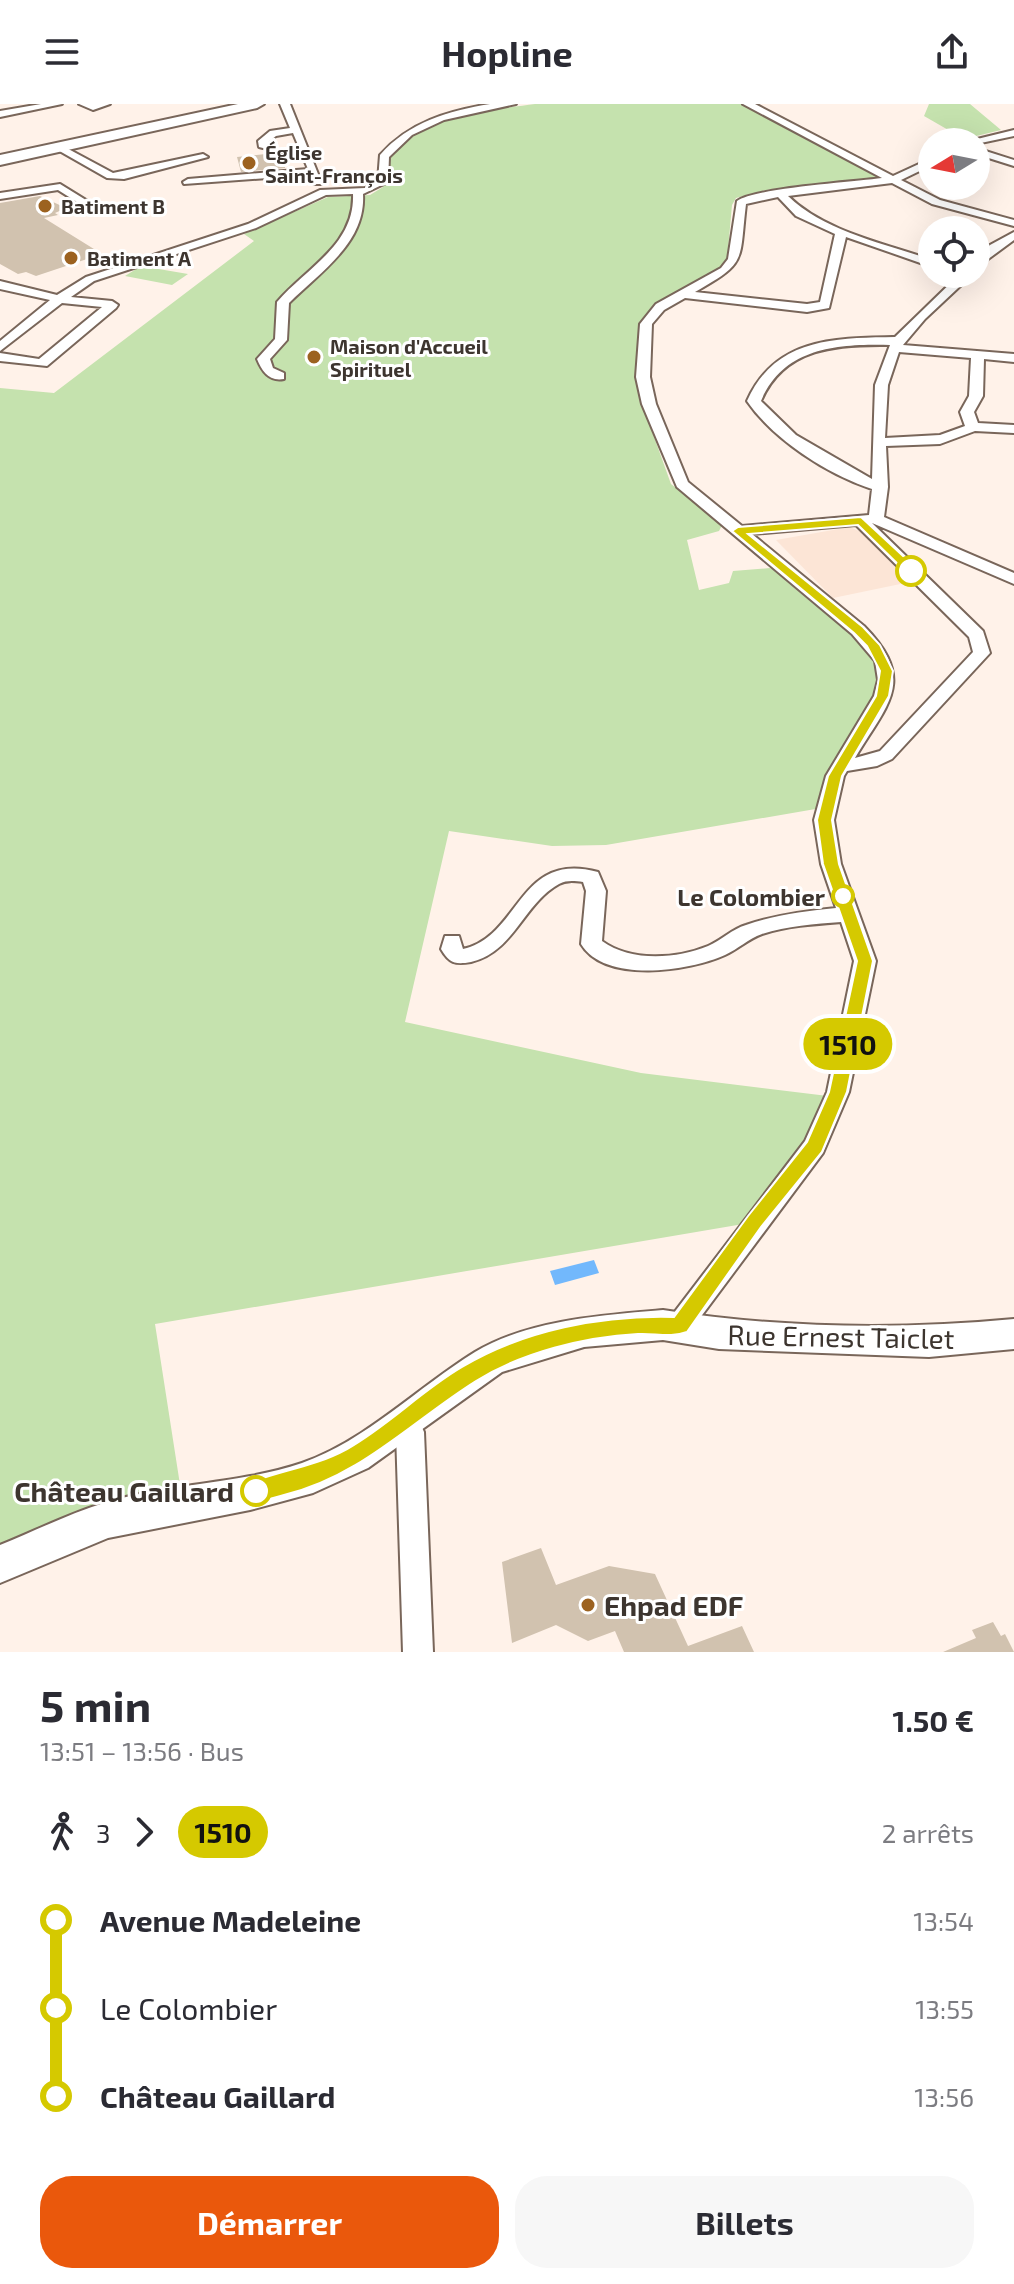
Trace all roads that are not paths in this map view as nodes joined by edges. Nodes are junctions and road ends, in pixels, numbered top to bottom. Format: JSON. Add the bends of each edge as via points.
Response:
{"nodes":[{"id":1,"x":57,"y":104,"type":"edge"},
{"id":2,"x":84,"y":104,"type":"edge"},
{"id":3,"x":105,"y":104,"type":"edge"},
{"id":4,"x":257,"y":104,"type":"edge"},
{"id":5,"x":285,"y":104,"type":"edge"},
{"id":6,"x":511,"y":104,"type":"edge"},
{"id":7,"x":748,"y":104,"type":"edge"},
{"id":8,"x":0,"y":114,"type":"edge"},
{"id":9,"x":296,"y":130,"type":"junction"},
{"id":10,"x":1014,"y":133,"type":"edge"},
{"id":11,"x":990,"y":138,"type":"edge"},
{"id":12,"x":59,"y":147,"type":"junction"},
{"id":13,"x":264,"y":147,"type":"dead end"},
{"id":14,"x":990,"y":155,"type":"edge"},
{"id":15,"x":3,"y":157,"type":"edge"},
{"id":16,"x":203,"y":157,"type":"dead end"},
{"id":17,"x":1014,"y":163,"type":"edge"},
{"id":18,"x":918,"y":168,"type":"edge"},
{"id":19,"x":311,"y":172,"type":"junction"},
{"id":20,"x":892,"y":180,"type":"junction"},
{"id":21,"x":188,"y":182,"type":"dead end"},
{"id":22,"x":324,"y":192,"type":"junction"},
{"id":23,"x":358,"y":192,"type":"junction"},
{"id":24,"x":778,"y":192,"type":"junction"},
{"id":25,"x":0,"y":196,"type":"edge"},
{"id":26,"x":89,"y":205,"type":"dead end"},
{"id":27,"x":1014,"y":223,"type":"edge"},
{"id":28,"x":841,"y":233,"type":"junction"},
{"id":29,"x":1014,"y":235,"type":"edge"},
{"id":30,"x":990,"y":251,"type":"edge"},
{"id":31,"x":918,"y":259,"type":"edge"},
{"id":32,"x":0,"y":285,"type":"edge"},
{"id":33,"x":950,"y":288,"type":"edge"},
{"id":34,"x":684,"y":294,"type":"junction"},
{"id":35,"x":59,"y":299,"type":"junction"},
{"id":36,"x":896,"y":344,"type":"junction"},
{"id":37,"x":0,"y":347,"type":"edge"},
{"id":38,"x":978,"y":356,"type":"junction"},
{"id":39,"x":0,"y":357,"type":"edge"},
{"id":40,"x":1014,"y":358,"type":"edge"},
{"id":41,"x":279,"y":376,"type":"dead end"},
{"id":42,"x":972,"y":427,"type":"junction"},
{"id":43,"x":1014,"y":429,"type":"edge"},
{"id":44,"x":878,"y":442,"type":"junction"},
{"id":45,"x":881,"y":487,"type":"junction"},
{"id":46,"x":868,"y":520,"type":"junction"},
{"id":47,"x":738,"y":531,"type":"junction"},
{"id":48,"x":1014,"y":579,"type":"edge"},
{"id":49,"x":841,"y":766,"type":"junction"},
{"id":50,"x":849,"y":914,"type":"junction"},
{"id":51,"x":452,"y":941,"type":"dead end"},
{"id":52,"x":679,"y":1326,"type":"junction"},
{"id":53,"x":1014,"y":1334,"type":"edge"},
{"id":54,"x":405,"y":1421,"type":"junction"},
{"id":55,"x":0,"y":1564,"type":"edge"},
{"id":56,"x":418,"y":1652,"type":"edge"}],
"edges":[{"from":1,"to":8,"type":"street"},
{"from":2,"to":3,"type":"street"},
{"from":4,"to":12,"type":"main road"},
{"from":5,"to":9,"type":"street"},
{"from":6,"to":23,"type":"street","via":[[461,112],[403,136],[384,157],[381,185]]},
{"from":7,"to":20,"type":"street"},
{"from":9,"to":13,"type":"street","via":[[273,133],[263,141]]},
{"from":9,"to":19,"type":"street"},
{"from":10,"to":11,"type":"street"},
{"from":12,"to":15,"type":"main road"},
{"from":12,"to":16,"type":"street","via":[[111,176]]},
{"from":14,"to":17,"type":"street"},
{"from":18,"to":20,"type":"street"},
{"from":19,"to":21,"type":"street"},
{"from":19,"to":22,"type":"street"},
{"from":20,"to":24,"type":"street"},
{"from":20,"to":27,"type":"street","via":[[936,202]]},
{"from":22,"to":23,"type":"street"},
{"from":22,"to":35,"type":"street","via":[[252,226],[90,279]]},
{"from":23,"to":41,"type":"street","via":[[361,205],[351,231],[283,302],[281,340],[263,359]]},
{"from":24,"to":28,"type":"street","via":[[800,214]]},
{"from":24,"to":34,"type":"street","via":[[753,195],[741,203],[734,260]]},
{"from":25,"to":26,"type":"street","via":[[60,187]]},
{"from":28,"to":31,"type":"street"},
{"from":28,"to":34,"type":"street","via":[[825,305],[807,308]]},
{"from":29,"to":30,"type":"street"},
{"from":32,"to":35,"type":"street"},
{"from":33,"to":36,"type":"street"},
{"from":34,"to":47,"type":"street","via":[[660,307],[646,324],[644,381],[649,404],[682,484]]},
{"from":35,"to":37,"type":"street"},
{"from":35,"to":39,"type":"street","via":[[112,305],[42,363]]},
{"from":36,"to":38,"type":"street"},
{"from":36,"to":44,"type":"street","via":[[881,378]]},
{"from":36,"to":45,"type":"street","via":[[829,344],[801,351],[759,384],[754,401],[766,420],[869,485]]},
{"from":38,"to":40,"type":"street"},
{"from":38,"to":42,"type":"street","via":[[976,396],[967,412]]},
{"from":42,"to":43,"type":"street"},
{"from":42,"to":44,"type":"street","via":[[940,439]]},
{"from":44,"to":45,"type":"street"},
{"from":45,"to":46,"type":"street"},
{"from":46,"to":47,"type":"street"},
{"from":46,"to":48,"type":"street"},
{"from":46,"to":49,"type":"street","via":[[977,635],[982,653],[886,755]]},
{"from":47,"to":49,"type":"street","via":[[858,630],[883,661],[883,696]]},
{"from":49,"to":50,"type":"street","via":[[824,820],[831,864]]},
{"from":50,"to":51,"type":"street","via":[[783,921],[691,958],[626,961],[602,955],[591,944],[596,891],[591,877],[577,872],[557,875],[480,950],[458,957]]},
{"from":50,"to":52,"type":"street","via":[[865,961],[838,1092],[815,1146]]},
{"from":52,"to":53,"type":"street","name":"Rue Ernest Taiclet","via":[[719,1334],[929,1342]]},
{"from":52,"to":54,"type":"street","name":"Rue Ernest Taiclet","via":[[584,1332],[519,1349],[469,1374]]},
{"from":54,"to":55,"type":"street","name":"Rue Ernest Taiclet","via":[[355,1456],[300,1481],[107,1520]]},
{"from":54,"to":56,"type":"street","via":[[410,1432]]}]}
